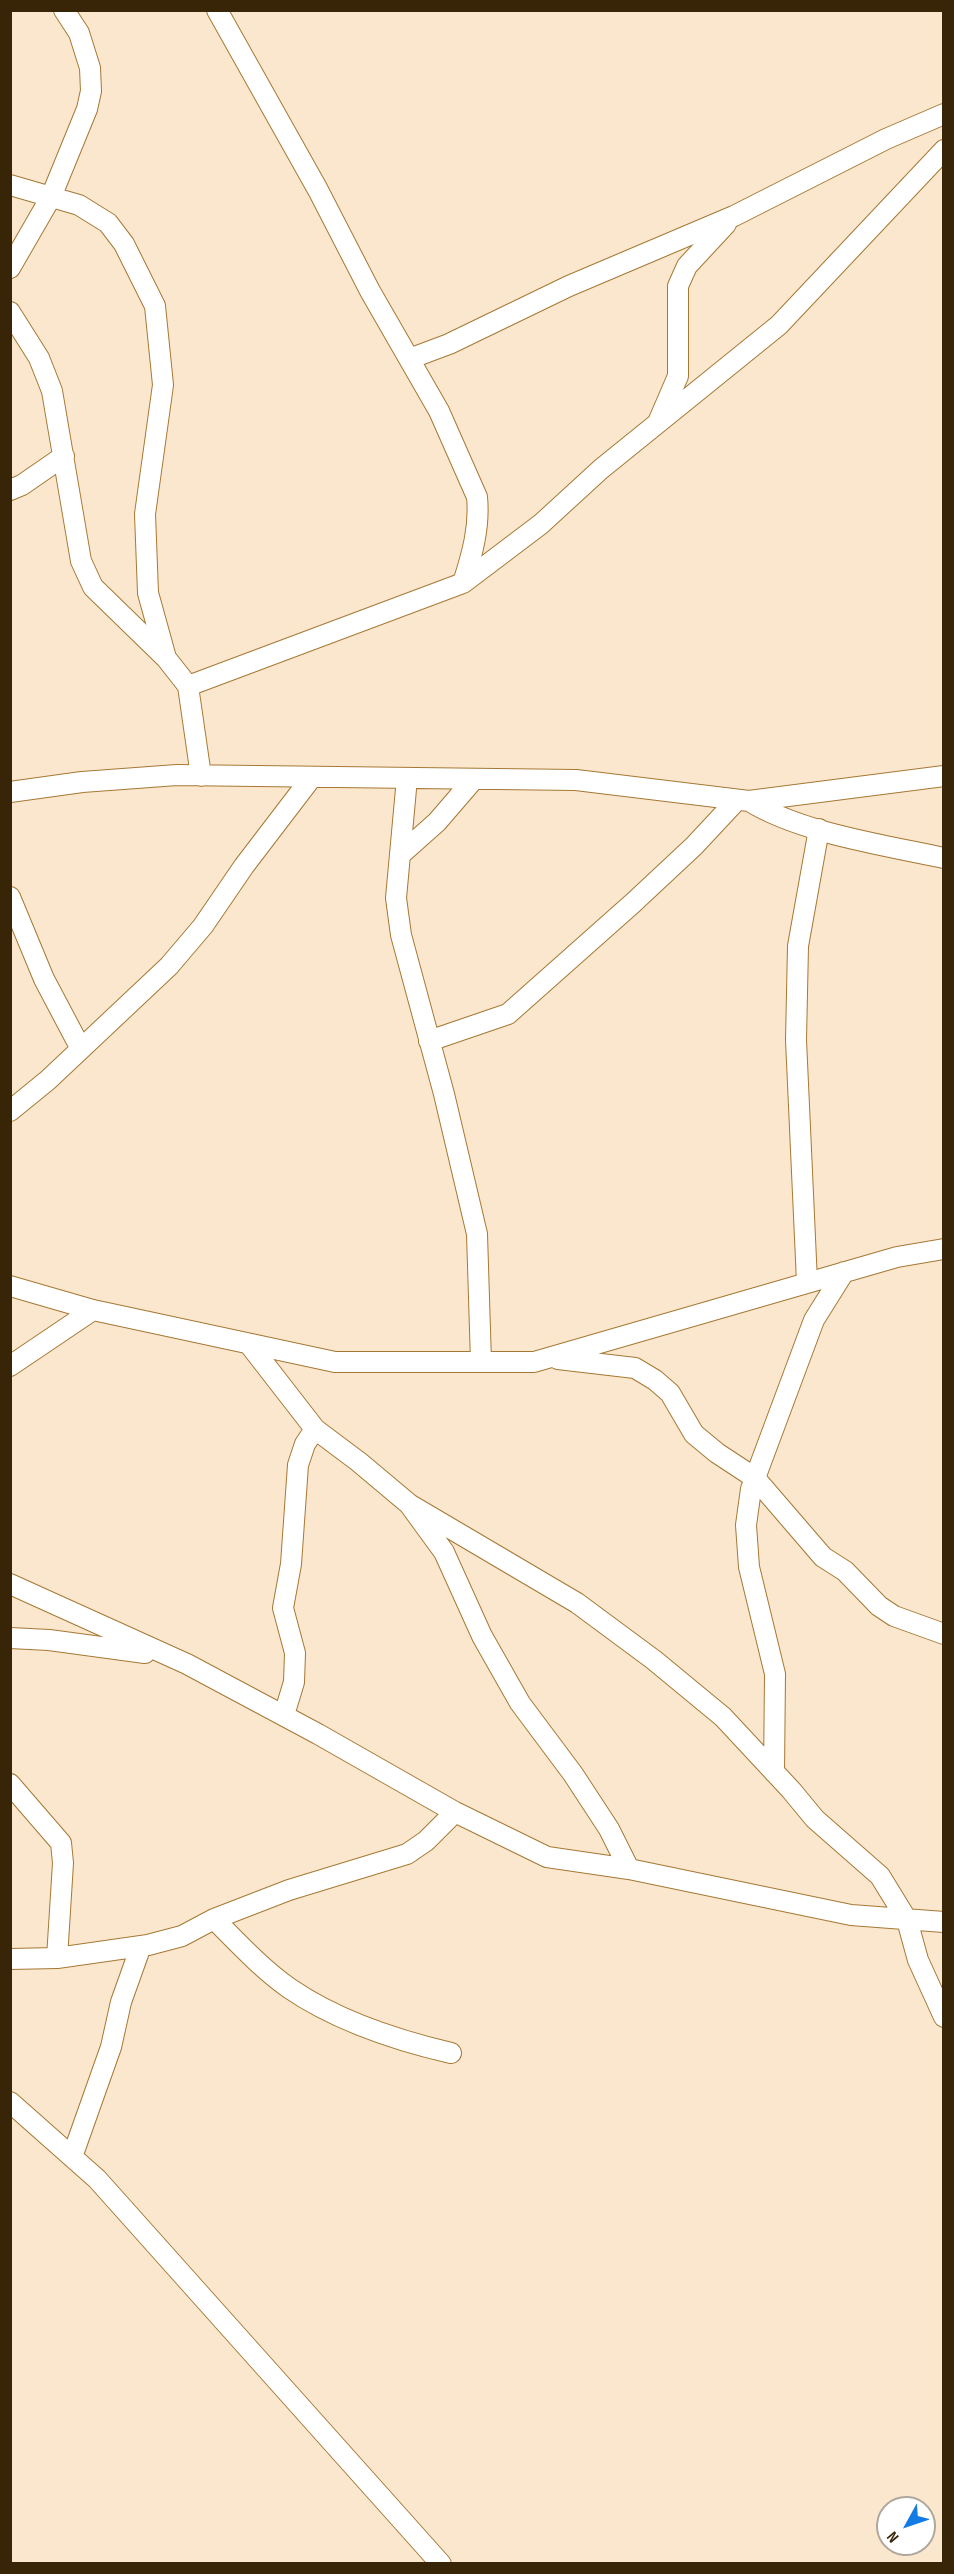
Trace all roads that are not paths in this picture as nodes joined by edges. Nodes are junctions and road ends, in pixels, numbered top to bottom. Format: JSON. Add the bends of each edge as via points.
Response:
{"nodes":[{"id":1,"x":64,"y":10,"type":"edge"},
{"id":2,"x":217,"y":10,"type":"edge"},
{"id":3,"x":944,"y":114,"type":"edge"},
{"id":4,"x":944,"y":150,"type":"edge"},
{"id":5,"x":10,"y":185,"type":"edge"},
{"id":6,"x":51,"y":197,"type":"junction"},
{"id":7,"x":734,"y":216,"type":"junction"},
{"id":8,"x":10,"y":268,"type":"edge"},
{"id":9,"x":10,"y":312,"type":"edge"},
{"id":10,"x":409,"y":359,"type":"junction"},
{"id":11,"x":658,"y":423,"type":"junction"},
{"id":12,"x":64,"y":456,"type":"junction"},
{"id":13,"x":10,"y":490,"type":"edge"},
{"id":14,"x":463,"y":584,"type":"junction"},
{"id":15,"x":166,"y":658,"type":"junction"},
{"id":16,"x":188,"y":686,"type":"junction"},
{"id":17,"x":201,"y":776,"type":"junction"},
{"id":18,"x":944,"y":776,"type":"edge"},
{"id":19,"x":312,"y":777,"type":"junction"},
{"id":20,"x":407,"y":778,"type":"junction"},
{"id":21,"x":474,"y":779,"type":"junction"},
{"id":22,"x":10,"y":792,"type":"edge"},
{"id":23,"x":742,"y":801,"type":"junction"},
{"id":24,"x":819,"y":829,"type":"junction"},
{"id":25,"x":401,"y":854,"type":"junction"},
{"id":26,"x":944,"y":858,"type":"edge"},
{"id":27,"x":10,"y":897,"type":"edge"},
{"id":28,"x":429,"y":1041,"type":"junction"},
{"id":29,"x":81,"y":1048,"type":"junction"},
{"id":30,"x":10,"y":1111,"type":"edge"},
{"id":31,"x":944,"y":1249,"type":"edge"},
{"id":32,"x":844,"y":1272,"type":"junction"},
{"id":33,"x":807,"y":1282,"type":"junction"},
{"id":34,"x":10,"y":1286,"type":"edge"},
{"id":35,"x":93,"y":1310,"type":"junction"},
{"id":36,"x":249,"y":1344,"type":"junction"},
{"id":37,"x":549,"y":1358,"type":"junction"},
{"id":38,"x":481,"y":1362,"type":"junction"},
{"id":39,"x":10,"y":1366,"type":"edge"},
{"id":40,"x":315,"y":1429,"type":"junction"},
{"id":41,"x":756,"y":1478,"type":"junction"},
{"id":42,"x":408,"y":1504,"type":"junction"},
{"id":43,"x":10,"y":1584,"type":"edge"},
{"id":44,"x":944,"y":1634,"type":"edge"},
{"id":45,"x":10,"y":1638,"type":"edge"},
{"id":46,"x":168,"y":1656,"type":"junction"},
{"id":47,"x":284,"y":1716,"type":"junction"},
{"id":48,"x":774,"y":1772,"type":"junction"},
{"id":49,"x":10,"y":1784,"type":"edge"},
{"id":50,"x":455,"y":1812,"type":"junction"},
{"id":51,"x":629,"y":1869,"type":"junction"},
{"id":52,"x":214,"y":1919,"type":"junction"},
{"id":53,"x":907,"y":1920,"type":"junction"},
{"id":54,"x":944,"y":1922,"type":"edge"},
{"id":55,"x":141,"y":1946,"type":"junction"},
{"id":56,"x":57,"y":1958,"type":"junction"},
{"id":57,"x":10,"y":1959,"type":"edge"},
{"id":58,"x":944,"y":2017,"type":"edge"},
{"id":59,"x":451,"y":2053,"type":"dead end"},
{"id":60,"x":10,"y":2102,"type":"edge"},
{"id":61,"x":72,"y":2157,"type":"junction"},
{"id":62,"x":441,"y":2564,"type":"edge"}],
"edges":[{"from":1,"to":6,"type":"street","via":[[79,33],[90,69],[91,91]]},
{"from":2,"to":10,"type":"street"},
{"from":3,"to":7,"type":"street"},
{"from":4,"to":11,"type":"street","via":[[779,325]]},
{"from":5,"to":6,"type":"street"},
{"from":6,"to":8,"type":"street"},
{"from":6,"to":15,"type":"street","via":[[79,205],[108,223],[124,244],[155,306],[163,385],[145,514],[148,594]]},
{"from":7,"to":10,"type":"street"},
{"from":7,"to":11,"type":"street","via":[[687,266],[678,286],[678,376]]},
{"from":9,"to":12,"type":"street","via":[[39,358],[52,391]]},
{"from":10,"to":14,"type":"street","via":[[439,411],[477,497],[473,550]]},
{"from":11,"to":14,"type":"street","via":[[541,524]]},
{"from":12,"to":13,"type":"street"},
{"from":12,"to":15,"type":"street","via":[[81,561],[93,587]]},
{"from":14,"to":16,"type":"street"},
{"from":15,"to":16,"type":"street"},
{"from":16,"to":17,"type":"street"},
{"from":17,"to":19,"type":"street"},
{"from":17,"to":22,"type":"street","via":[[82,782]]},
{"from":18,"to":23,"type":"street"},
{"from":19,"to":20,"type":"street"},
{"from":19,"to":29,"type":"street","via":[[169,966]]},
{"from":20,"to":21,"type":"street"},
{"from":20,"to":25,"type":"street"},
{"from":21,"to":23,"type":"street","via":[[576,780]]},
{"from":21,"to":25,"type":"street","via":[[438,822]]},
{"from":23,"to":24,"type":"street"},
{"from":23,"to":28,"type":"street","via":[[508,1014]]},
{"from":24,"to":26,"type":"street"},
{"from":24,"to":33,"type":"street","via":[[798,958],[796,1052]]},
{"from":25,"to":28,"type":"street","via":[[396,898],[401,935]]},
{"from":27,"to":29,"type":"street","via":[[44,979]]},
{"from":28,"to":38,"type":"street","via":[[477,1234]]},
{"from":29,"to":30,"type":"street"},
{"from":31,"to":32,"type":"street"},
{"from":32,"to":33,"type":"street"},
{"from":32,"to":41,"type":"street","via":[[814,1320]]},
{"from":33,"to":37,"type":"street"},
{"from":34,"to":35,"type":"street"},
{"from":35,"to":36,"type":"street"},
{"from":35,"to":39,"type":"street"},
{"from":36,"to":38,"type":"street","via":[[335,1362]]},
{"from":36,"to":40,"type":"street"},
{"from":37,"to":38,"type":"street","via":[[534,1362]]},
{"from":37,"to":41,"type":"street","via":[[635,1368],[670,1393],[694,1434]]},
{"from":40,"to":42,"type":"street"},
{"from":40,"to":47,"type":"street","via":[[304,1444],[298,1465],[291,1564],[283,1608],[295,1653],[294,1682]]},
{"from":41,"to":44,"type":"street","via":[[823,1557],[845,1571],[879,1606],[894,1616]]},
{"from":41,"to":48,"type":"street","via":[[746,1525],[749,1568],[775,1674]]},
{"from":42,"to":48,"type":"street","via":[[577,1603],[723,1717]]},
{"from":42,"to":51,"type":"street","via":[[444,1552],[482,1636],[520,1703],[573,1774],[609,1829]]},
{"from":43,"to":46,"type":"street"},
{"from":45,"to":46,"type":"street"},
{"from":46,"to":47,"type":"street"},
{"from":47,"to":50,"type":"street"},
{"from":48,"to":53,"type":"street","via":[[815,1819],[880,1876]]},
{"from":49,"to":56,"type":"street","via":[[61,1843]]},
{"from":50,"to":51,"type":"street","via":[[547,1857]]},
{"from":50,"to":52,"type":"street","via":[[407,1854],[289,1890]]},
{"from":51,"to":53,"type":"street","via":[[851,1915]]},
{"from":52,"to":55,"type":"street","via":[[182,1936]]},
{"from":52,"to":59,"type":"street","via":[[290,1988],[358,2025]]},
{"from":53,"to":54,"type":"street"},
{"from":53,"to":58,"type":"street","via":[[918,1960]]},
{"from":55,"to":56,"type":"street"},
{"from":55,"to":61,"type":"street"},
{"from":56,"to":57,"type":"street"},
{"from":60,"to":61,"type":"street"},
{"from":61,"to":62,"type":"street","via":[[97,2179]]}]}
